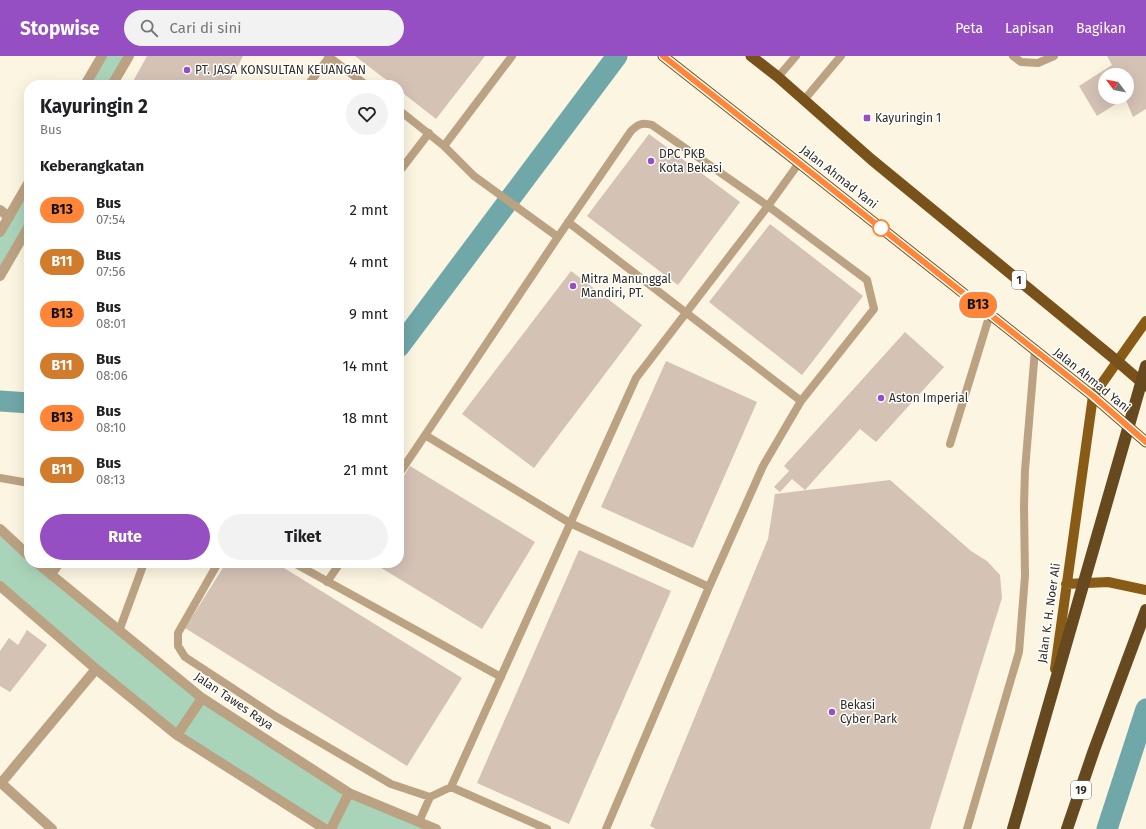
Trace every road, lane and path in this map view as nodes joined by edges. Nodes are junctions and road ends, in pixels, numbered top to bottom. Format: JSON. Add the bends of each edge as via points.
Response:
{"nodes":[{"id":1,"x":102,"y":56,"type":"edge"},
{"id":2,"x":129,"y":56,"type":"edge"},
{"id":3,"x":329,"y":56,"type":"edge"},
{"id":4,"x":512,"y":56,"type":"edge"},
{"id":5,"x":663,"y":56,"type":"edge"},
{"id":6,"x":751,"y":56,"type":"edge"},
{"id":7,"x":796,"y":56,"type":"edge"},
{"id":8,"x":841,"y":56,"type":"edge"},
{"id":9,"x":1013,"y":56,"type":"edge"},
{"id":10,"x":1054,"y":56,"type":"edge"},
{"id":11,"x":778,"y":78,"type":"junction"},
{"id":12,"x":88,"y":80,"type":"edge"},
{"id":13,"x":115,"y":80,"type":"edge"},
{"id":14,"x":312,"y":80,"type":"edge"},
{"id":15,"x":360,"y":80,"type":"edge"},
{"id":16,"x":804,"y":100,"type":"junction"},
{"id":17,"x":404,"y":114,"type":"edge"},
{"id":18,"x":429,"y":133,"type":"junction"},
{"id":19,"x":444,"y":146,"type":"junction"},
{"id":20,"x":799,"y":163,"type":"junction"},
{"id":21,"x":404,"y":166,"type":"edge"},
{"id":22,"x":24,"y":191,"type":"edge"},
{"id":23,"x":768,"y":206,"type":"junction"},
{"id":24,"x":0,"y":210,"type":"edge"},
{"id":25,"x":9,"y":217,"type":"junction"},
{"id":26,"x":568,"y":222,"type":"junction"},
{"id":27,"x":0,"y":232,"type":"edge"},
{"id":28,"x":24,"y":235,"type":"edge"},
{"id":29,"x":558,"y":237,"type":"junction"},
{"id":30,"x":0,"y":276,"type":"edge"},
{"id":31,"x":686,"y":313,"type":"junction"},
{"id":32,"x":990,"y":314,"type":"junction"},
{"id":33,"x":1146,"y":321,"type":"edge"},
{"id":34,"x":1035,"y":350,"type":"junction"},
{"id":35,"x":1117,"y":361,"type":"junction"},
{"id":36,"x":1146,"y":366,"type":"edge"},
{"id":37,"x":1145,"y":384,"type":"edge"},
{"id":38,"x":1093,"y":396,"type":"junction"},
{"id":39,"x":801,"y":401,"type":"junction"},
{"id":40,"x":1124,"y":422,"type":"junction"},
{"id":41,"x":425,"y":435,"type":"junction"},
{"id":42,"x":1146,"y":442,"type":"edge"},
{"id":43,"x":950,"y":444,"type":"dead end"},
{"id":44,"x":404,"y":466,"type":"edge"},
{"id":45,"x":0,"y":478,"type":"edge"},
{"id":46,"x":24,"y":482,"type":"edge"},
{"id":47,"x":570,"y":523,"type":"junction"},
{"id":48,"x":0,"y":530,"type":"edge"},
{"id":49,"x":24,"y":552,"type":"edge"},
{"id":50,"x":42,"y":568,"type":"edge"},
{"id":51,"x":57,"y":568,"type":"edge"},
{"id":52,"x":142,"y":568,"type":"edge"},
{"id":53,"x":215,"y":568,"type":"edge"},
{"id":54,"x":303,"y":568,"type":"edge"},
{"id":55,"x":337,"y":568,"type":"edge"},
{"id":56,"x":51,"y":576,"type":"junction"},
{"id":57,"x":327,"y":582,"type":"junction"},
{"id":58,"x":1066,"y":584,"type":"junction"},
{"id":59,"x":0,"y":586,"type":"edge"},
{"id":60,"x":709,"y":587,"type":"junction"},
{"id":61,"x":1146,"y":590,"type":"edge"},
{"id":62,"x":1146,"y":610,"type":"edge"},
{"id":63,"x":119,"y":631,"type":"junction"},
{"id":64,"x":96,"y":669,"type":"junction"},
{"id":65,"x":501,"y":677,"type":"junction"},
{"id":66,"x":202,"y":698,"type":"junction"},
{"id":67,"x":177,"y":735,"type":"junction"},
{"id":68,"x":1,"y":782,"type":"edge"},
{"id":69,"x":451,"y":787,"type":"junction"},
{"id":70,"x":349,"y":793,"type":"junction"},
{"id":71,"x":430,"y":797,"type":"junction"},
{"id":72,"x":419,"y":822,"type":"junction"},
{"id":73,"x":52,"y":829,"type":"edge"},
{"id":74,"x":325,"y":829,"type":"edge"},
{"id":75,"x":331,"y":829,"type":"edge"},
{"id":76,"x":436,"y":829,"type":"edge"},
{"id":77,"x":547,"y":829,"type":"edge"},
{"id":78,"x":606,"y":829,"type":"edge"},
{"id":79,"x":967,"y":829,"type":"edge"},
{"id":80,"x":1013,"y":829,"type":"edge"},
{"id":81,"x":1068,"y":829,"type":"edge"}],
"edges":[{"from":1,"to":12,"type":"street"},
{"from":2,"to":13,"type":"street"},
{"from":3,"to":14,"type":"lane"},
{"from":3,"to":15,"type":"lane"},
{"from":4,"to":19,"type":"lane"},
{"from":5,"to":20,"type":"highway","name":"Jalan Ahmad Yani"},
{"from":6,"to":11,"type":"highway","number":"1"},
{"from":7,"to":11,"type":"lane"},
{"from":8,"to":16,"type":"lane"},
{"from":9,"to":10,"type":"lane","via":[[1021,62],[1038,63]]},
{"from":11,"to":16,"type":"highway","number":"1"},
{"from":16,"to":35,"type":"highway","number":"1","via":[[872,160]]},
{"from":17,"to":18,"type":"lane"},
{"from":18,"to":19,"type":"lane"},
{"from":18,"to":21,"type":"lane"},
{"from":19,"to":29,"type":"lane","via":[[474,176]]},
{"from":20,"to":23,"type":"lane"},
{"from":20,"to":32,"type":"highway","name":"Jalan Ahmad Yani"},
{"from":22,"to":25,"type":"street"},
{"from":23,"to":26,"type":"lane","via":[[652,125],[642,123],[631,131]]},
{"from":23,"to":31,"type":"lane"},
{"from":23,"to":39,"type":"lane","via":[[867,280],[874,309]]},
{"from":24,"to":25,"type":"street"},
{"from":25,"to":27,"type":"street"},
{"from":26,"to":29,"type":"lane"},
{"from":26,"to":31,"type":"lane"},
{"from":28,"to":30,"type":"street"},
{"from":29,"to":41,"type":"lane"},
{"from":31,"to":39,"type":"lane"},
{"from":31,"to":47,"type":"lane","via":[[636,378]]},
{"from":32,"to":34,"type":"highway","name":"Jalan Ahmad Yani"},
{"from":32,"to":43,"type":"lane"},
{"from":33,"to":35,"type":"main road"},
{"from":34,"to":38,"type":"highway","name":"Jalan Ahmad Yani"},
{"from":34,"to":79,"type":"lane","via":[[1025,470],[1025,576],[1019,652]]},
{"from":35,"to":37,"type":"highway","number":"1"},
{"from":35,"to":38,"type":"main road"},
{"from":36,"to":80,"type":"highway","bridge":true},
{"from":37,"to":40,"type":"main road"},
{"from":38,"to":40,"type":"highway","name":"Jalan Ahmad Yani"},
{"from":38,"to":58,"type":"main road","name":"Jalan K. H. Noer Ali"},
{"from":39,"to":60,"type":"lane","via":[[763,466]]},
{"from":40,"to":42,"type":"highway","name":"Jalan Ahmad Yani"},
{"from":41,"to":44,"type":"lane"},
{"from":41,"to":47,"type":"lane"},
{"from":45,"to":46,"type":"lane"},
{"from":47,"to":60,"type":"lane"},
{"from":47,"to":65,"type":"lane"},
{"from":48,"to":49,"type":"street"},
{"from":50,"to":56,"type":"street","name":"Jalan Tawes Raya"},
{"from":51,"to":56,"type":"lane"},
{"from":52,"to":63,"type":"lane"},
{"from":53,"to":71,"type":"lane","via":[[178,633],[178,646],[185,656],[275,716],[391,784]]},
{"from":54,"to":57,"type":"lane"},
{"from":55,"to":57,"type":"lane"},
{"from":56,"to":63,"type":"street","name":"Jalan Tawes Raya"},
{"from":57,"to":65,"type":"lane"},
{"from":58,"to":61,"type":"main road","via":[[1108,582]]},
{"from":58,"to":80,"type":"main road","name":"Jalan K. H. Noer Ali","via":[[1051,700]]},
{"from":59,"to":64,"type":"street"},
{"from":60,"to":78,"type":"lane"},
{"from":62,"to":81,"type":"highway","number":"19","via":[[1094,750]]},
{"from":63,"to":66,"type":"street","name":"Jalan Tawes Raya"},
{"from":64,"to":67,"type":"street"},
{"from":64,"to":68,"type":"street"},
{"from":65,"to":69,"type":"lane"},
{"from":66,"to":67,"type":"street"},
{"from":66,"to":70,"type":"street","name":"Jalan Tawes Raya"},
{"from":67,"to":74,"type":"street"},
{"from":68,"to":73,"type":"street"},
{"from":69,"to":71,"type":"lane"},
{"from":69,"to":77,"type":"lane"},
{"from":70,"to":72,"type":"street","name":"Jalan Tawes Raya"},
{"from":70,"to":75,"type":"street"},
{"from":71,"to":72,"type":"lane"},
{"from":72,"to":76,"type":"street","name":"Jalan Tawes Raya"}]}
